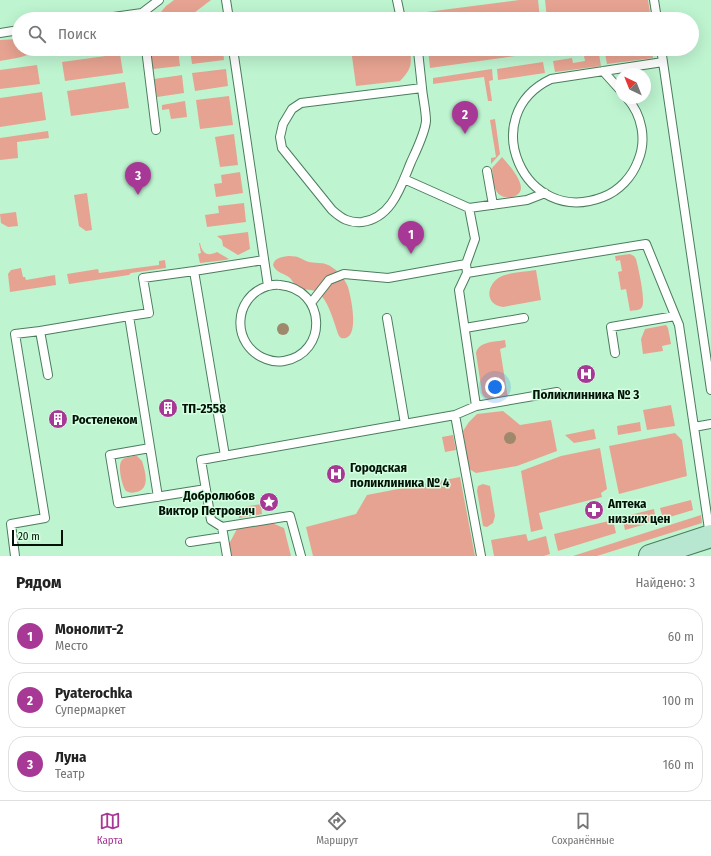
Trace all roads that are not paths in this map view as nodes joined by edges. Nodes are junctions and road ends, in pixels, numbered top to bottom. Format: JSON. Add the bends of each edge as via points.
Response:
{"nodes":[{"id":1,"x":159,"y":0,"type":"edge"},
{"id":2,"x":226,"y":0,"type":"edge"},
{"id":3,"x":397,"y":0,"type":"edge"},
{"id":4,"x":654,"y":0,"type":"edge"},
{"id":5,"x":146,"y":12,"type":"edge"},
{"id":6,"x":228,"y":12,"type":"edge"},
{"id":7,"x":400,"y":12,"type":"edge"},
{"id":8,"x":656,"y":12,"type":"edge"},
{"id":9,"x":12,"y":31,"type":"edge"},
{"id":10,"x":0,"y":33,"type":"edge"},
{"id":11,"x":147,"y":56,"type":"edge"},
{"id":12,"x":234,"y":56,"type":"edge"},
{"id":13,"x":419,"y":56,"type":"edge"},
{"id":14,"x":662,"y":56,"type":"edge"},
{"id":15,"x":663,"y":62,"type":"junction"},
{"id":16,"x":603,"y":71,"type":"junction"},
{"id":17,"x":615,"y":84,"type":"edge"},
{"id":18,"x":422,"y":88,"type":"junction"},
{"id":19,"x":631,"y":104,"type":"edge"},
{"id":20,"x":156,"y":130,"type":"dead end"},
{"id":21,"x":487,"y":171,"type":"dead end"},
{"id":22,"x":404,"y":179,"type":"junction"},
{"id":23,"x":545,"y":193,"type":"junction"},
{"id":24,"x":493,"y":205,"type":"junction"},
{"id":25,"x":469,"y":208,"type":"junction"},
{"id":26,"x":264,"y":260,"type":"junction"},
{"id":27,"x":466,"y":264,"type":"junction"},
{"id":28,"x":194,"y":271,"type":"junction"},
{"id":29,"x":467,"y":273,"type":"junction"},
{"id":30,"x":268,"y":286,"type":"junction"},
{"id":31,"x":311,"y":303,"type":"junction"},
{"id":32,"x":129,"y":316,"type":"junction"},
{"id":33,"x":675,"y":316,"type":"junction"},
{"id":34,"x":387,"y":318,"type":"dead end"},
{"id":35,"x":524,"y":318,"type":"dead end"},
{"id":36,"x":465,"y":328,"type":"junction"},
{"id":37,"x":40,"y":331,"type":"junction"},
{"id":38,"x":615,"y":353,"type":"dead end"},
{"id":39,"x":48,"y":375,"type":"dead end"},
{"id":40,"x":711,"y":390,"type":"edge"},
{"id":41,"x":557,"y":392,"type":"dead end"},
{"id":42,"x":476,"y":406,"type":"junction"},
{"id":43,"x":455,"y":415,"type":"junction"},
{"id":44,"x":405,"y":424,"type":"junction"},
{"id":45,"x":711,"y":424,"type":"edge"},
{"id":46,"x":694,"y":427,"type":"junction"},
{"id":47,"x":150,"y":448,"type":"junction"},
{"id":48,"x":225,"y":456,"type":"junction"},
{"id":49,"x":206,"y":489,"type":"junction"},
{"id":50,"x":158,"y":496,"type":"junction"},
{"id":51,"x":222,"y":527,"type":"junction"},
{"id":52,"x":223,"y":537,"type":"junction"},
{"id":53,"x":711,"y":537,"type":"edge"},
{"id":54,"x":190,"y":542,"type":"dead end"},
{"id":55,"x":15,"y":556,"type":"edge"},
{"id":56,"x":227,"y":556,"type":"edge"},
{"id":57,"x":301,"y":556,"type":"edge"},
{"id":58,"x":481,"y":556,"type":"edge"},
{"id":59,"x":650,"y":556,"type":"edge"}],
"edges":[{"from":1,"to":5,"type":"lane"},
{"from":2,"to":6,"type":"lane"},
{"from":3,"to":7,"type":"lane"},
{"from":4,"to":8,"type":"lane"},
{"from":9,"to":10,"type":"lane"},
{"from":11,"to":20,"type":"lane"},
{"from":12,"to":26,"type":"lane"},
{"from":13,"to":18,"type":"lane"},
{"from":14,"to":15,"type":"lane"},
{"from":15,"to":16,"type":"lane"},
{"from":15,"to":40,"type":"lane"},
{"from":16,"to":17,"type":"lane"},
{"from":16,"to":23,"type":"lane","via":[[551,79],[542,83],[532,91],[518,112],[514,124],[514,150],[529,180]]},
{"from":18,"to":22,"type":"lane","via":[[426,122]]},
{"from":18,"to":22,"type":"lane","via":[[301,103],[292,109],[283,124],[280,137],[282,148],[332,210],[347,221],[370,221],[383,214],[396,197]]},
{"from":19,"to":23,"type":"lane","via":[[637,113],[643,135],[640,156],[624,183],[607,195],[586,202],[565,201]]},
{"from":21,"to":24,"type":"lane"},
{"from":22,"to":25,"type":"lane"},
{"from":23,"to":24,"type":"lane","via":[[527,200]]},
{"from":24,"to":25,"type":"lane"},
{"from":25,"to":27,"type":"lane","via":[[475,240]]},
{"from":26,"to":28,"type":"lane"},
{"from":26,"to":30,"type":"lane"},
{"from":27,"to":29,"type":"lane"},
{"from":27,"to":31,"type":"lane","via":[[388,278],[344,274],[329,280]]},
{"from":28,"to":32,"type":"lane","via":[[143,278],[150,313]]},
{"from":28,"to":48,"type":"lane"},
{"from":29,"to":33,"type":"lane","via":[[646,244]]},
{"from":29,"to":36,"type":"lane","via":[[459,290]]},
{"from":30,"to":31,"type":"lane","via":[[279,284],[292,287],[303,293]]},
{"from":30,"to":31,"type":"lane","via":[[254,293],[246,302],[240,326],[249,348],[270,361],[294,358],[305,351],[312,341],[316,328],[316,316]]},
{"from":32,"to":37,"type":"lane"},
{"from":32,"to":47,"type":"lane"},
{"from":33,"to":38,"type":"lane","via":[[611,327]]},
{"from":33,"to":46,"type":"lane","via":[[679,325]]},
{"from":34,"to":44,"type":"lane"},
{"from":35,"to":36,"type":"lane"},
{"from":36,"to":42,"type":"lane"},
{"from":37,"to":39,"type":"lane"},
{"from":37,"to":55,"type":"lane","via":[[15,334],[45,518],[11,524]]},
{"from":41,"to":42,"type":"lane"},
{"from":42,"to":43,"type":"lane"},
{"from":43,"to":44,"type":"lane"},
{"from":43,"to":58,"type":"lane"},
{"from":44,"to":48,"type":"lane"},
{"from":45,"to":46,"type":"lane"},
{"from":46,"to":53,"type":"lane"},
{"from":47,"to":50,"type":"lane"},
{"from":47,"to":50,"type":"lane","via":[[110,455],[111,462],[118,503]]},
{"from":48,"to":49,"type":"lane","via":[[201,460]]},
{"from":49,"to":50,"type":"lane"},
{"from":49,"to":51,"type":"lane","via":[[211,520]]},
{"from":51,"to":52,"type":"lane"},
{"from":51,"to":57,"type":"lane","via":[[290,516]]},
{"from":52,"to":54,"type":"lane"},
{"from":52,"to":56,"type":"lane"},
{"from":53,"to":59,"type":"street"}]}
